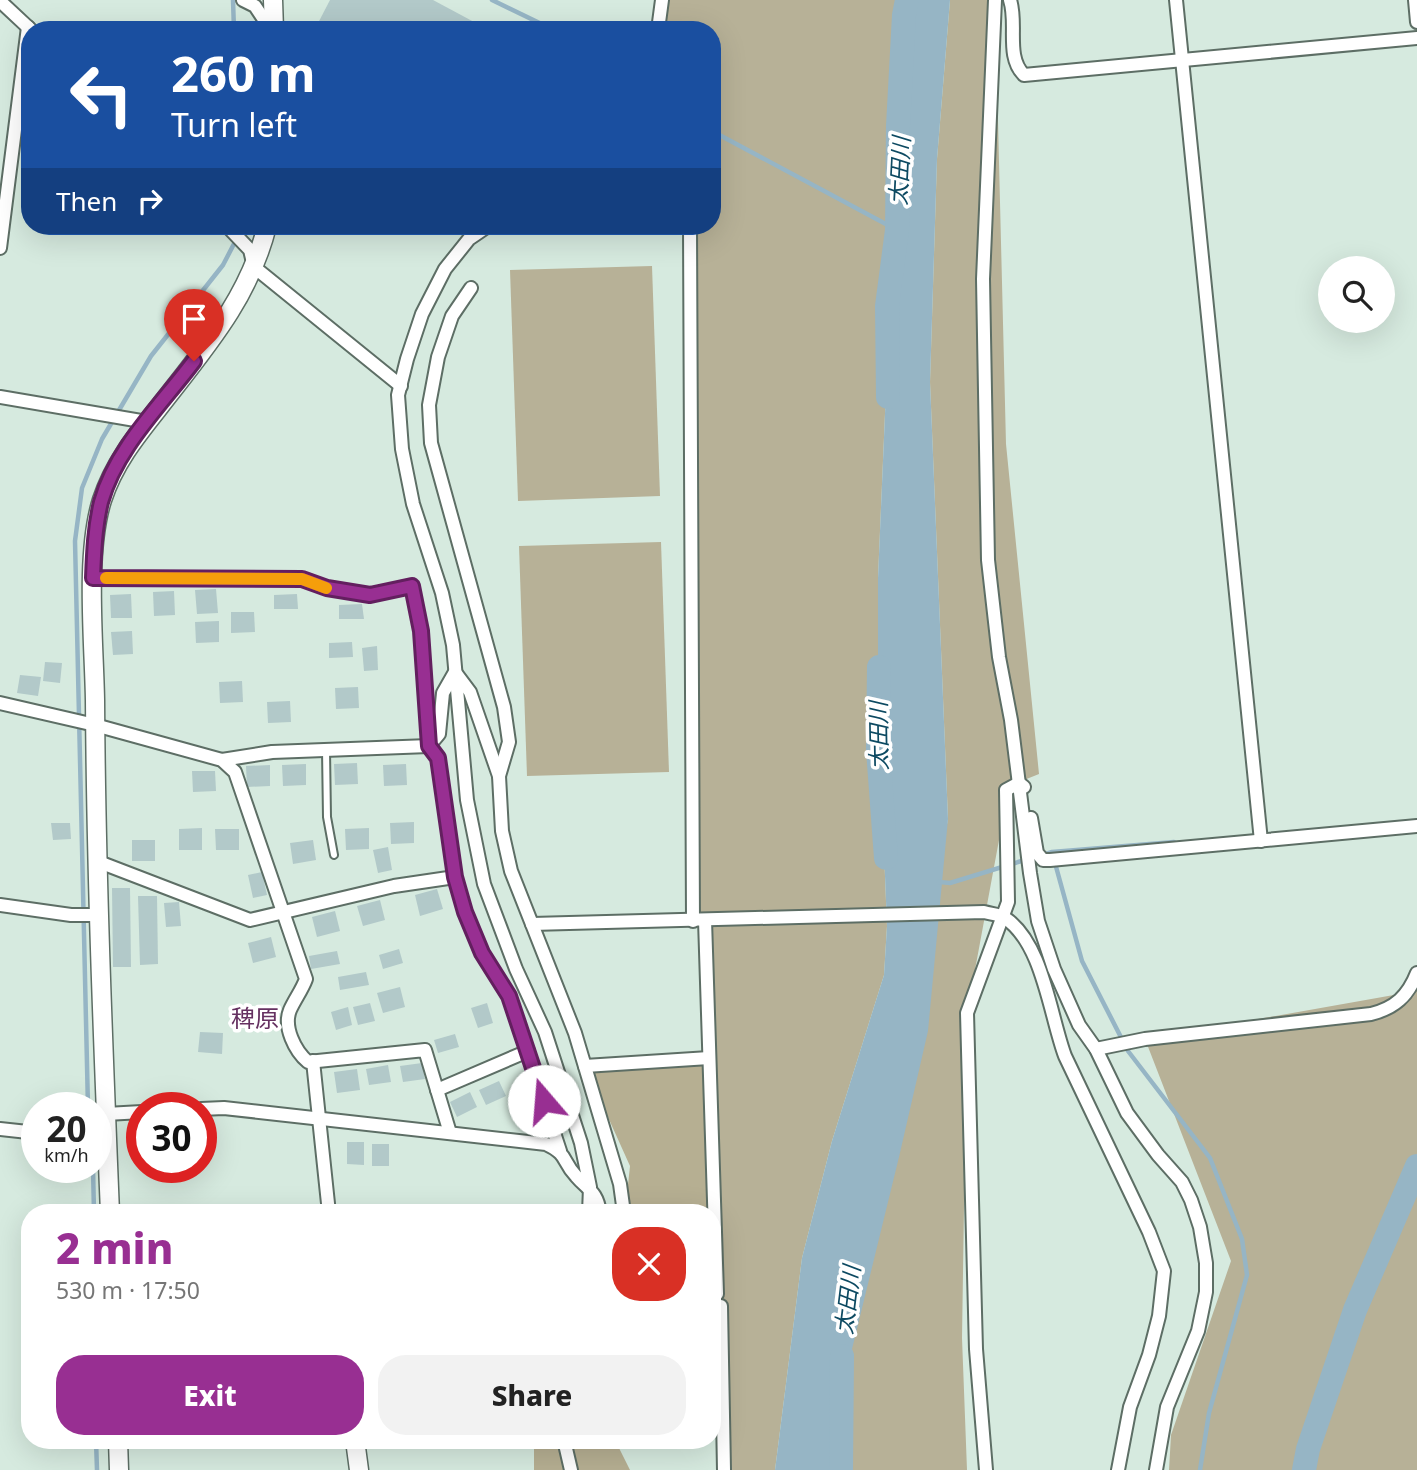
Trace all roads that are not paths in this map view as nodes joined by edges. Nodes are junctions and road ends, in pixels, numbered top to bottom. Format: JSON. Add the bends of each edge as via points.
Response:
{"nodes":[{"id":1,"x":243,"y":0,"type":"edge"},
{"id":2,"x":273,"y":0,"type":"edge"},
{"id":3,"x":662,"y":0,"type":"edge"},
{"id":4,"x":995,"y":0,"type":"edge"},
{"id":5,"x":1010,"y":0,"type":"edge"},
{"id":6,"x":1176,"y":0,"type":"edge"},
{"id":7,"x":1415,"y":0,"type":"edge"},
{"id":8,"x":0,"y":1,"type":"edge"},
{"id":9,"x":21,"y":21,"type":"edge"},
{"id":10,"x":266,"y":21,"type":"edge"},
{"id":11,"x":273,"y":21,"type":"edge"},
{"id":12,"x":659,"y":21,"type":"edge"},
{"id":13,"x":1417,"y":22,"type":"edge"},
{"id":14,"x":1417,"y":38,"type":"edge"},
{"id":15,"x":1182,"y":59,"type":"junction"},
{"id":16,"x":21,"y":89,"type":"edge"},
{"id":17,"x":236,"y":235,"type":"edge"},
{"id":18,"x":264,"y":235,"type":"edge"},
{"id":19,"x":475,"y":235,"type":"edge"},
{"id":20,"x":690,"y":235,"type":"edge"},
{"id":21,"x":0,"y":248,"type":"edge"},
{"id":22,"x":254,"y":267,"type":"junction"},
{"id":23,"x":471,"y":288,"type":"dead end"},
{"id":24,"x":401,"y":386,"type":"junction"},
{"id":25,"x":0,"y":397,"type":"edge"},
{"id":26,"x":147,"y":422,"type":"junction"},
{"id":27,"x":93,"y":578,"type":"junction"},
{"id":28,"x":455,"y":672,"type":"junction"},
{"id":29,"x":0,"y":703,"type":"edge"},
{"id":30,"x":95,"y":725,"type":"junction"},
{"id":31,"x":429,"y":746,"type":"junction"},
{"id":32,"x":326,"y":750,"type":"junction"},
{"id":33,"x":222,"y":760,"type":"junction"},
{"id":34,"x":499,"y":776,"type":"junction"},
{"id":35,"x":1019,"y":783,"type":"junction"},
{"id":36,"x":1417,"y":826,"type":"edge"},
{"id":37,"x":1261,"y":841,"type":"junction"},
{"id":38,"x":334,"y":855,"type":"dead end"},
{"id":39,"x":99,"y":862,"type":"junction"},
{"id":40,"x":455,"y":877,"type":"junction"},
{"id":41,"x":0,"y":905,"type":"edge"},
{"id":42,"x":284,"y":912,"type":"junction"},
{"id":43,"x":101,"y":915,"type":"junction"},
{"id":44,"x":1003,"y":916,"type":"junction"},
{"id":45,"x":705,"y":920,"type":"junction"},
{"id":46,"x":532,"y":924,"type":"junction"},
{"id":47,"x":1417,"y":973,"type":"edge"},
{"id":48,"x":1096,"y":1049,"type":"junction"},
{"id":49,"x":528,"y":1051,"type":"junction"},
{"id":50,"x":709,"y":1058,"type":"junction"},
{"id":51,"x":313,"y":1061,"type":"junction"},
{"id":52,"x":585,"y":1066,"type":"junction"},
{"id":53,"x":437,"y":1090,"type":"junction"},
{"id":54,"x":105,"y":1092,"type":"edge"},
{"id":55,"x":217,"y":1108,"type":"edge"},
{"id":56,"x":319,"y":1119,"type":"junction"},
{"id":57,"x":0,"y":1129,"type":"edge"},
{"id":58,"x":21,"y":1131,"type":"edge"},
{"id":59,"x":450,"y":1133,"type":"junction"},
{"id":60,"x":560,"y":1151,"type":"junction"},
{"id":61,"x":107,"y":1183,"type":"edge"},
{"id":62,"x":590,"y":1187,"type":"junction"},
{"id":63,"x":109,"y":1204,"type":"edge"},
{"id":64,"x":328,"y":1204,"type":"edge"},
{"id":65,"x":589,"y":1204,"type":"edge"},
{"id":66,"x":598,"y":1204,"type":"edge"},
{"id":67,"x":623,"y":1204,"type":"edge"},
{"id":68,"x":715,"y":1204,"type":"edge"},
{"id":69,"x":721,"y":1368,"type":"edge"},
{"id":70,"x":118,"y":1449,"type":"edge"},
{"id":71,"x":356,"y":1449,"type":"edge"},
{"id":72,"x":566,"y":1449,"type":"edge"},
{"id":73,"x":119,"y":1470,"type":"edge"},
{"id":74,"x":359,"y":1470,"type":"edge"},
{"id":75,"x":571,"y":1470,"type":"edge"},
{"id":76,"x":724,"y":1470,"type":"edge"},
{"id":77,"x":986,"y":1470,"type":"edge"},
{"id":78,"x":1118,"y":1470,"type":"edge"},
{"id":79,"x":1156,"y":1470,"type":"edge"}],
"edges":[{"from":1,"to":10,"type":"street","via":[[255,6]]},
{"from":2,"to":11,"type":"street"},
{"from":3,"to":12,"type":"street"},
{"from":4,"to":35,"type":"street","via":[[983,279],[988,561]]},
{"from":5,"to":15,"type":"street","via":[[1014,52],[1024,75]]},
{"from":6,"to":15,"type":"street"},
{"from":7,"to":13,"type":"street"},
{"from":8,"to":9,"type":"street"},
{"from":14,"to":15,"type":"street"},
{"from":15,"to":37,"type":"street"},
{"from":16,"to":21,"type":"street"},
{"from":17,"to":22,"type":"street","via":[[250,250]]},
{"from":18,"to":22,"type":"street"},
{"from":19,"to":24,"type":"street","via":[[445,269],[422,314]]},
{"from":20,"to":45,"type":"street"},
{"from":22,"to":24,"type":"street"},
{"from":22,"to":26,"type":"street","via":[[226,321]]},
{"from":23,"to":34,"type":"street","via":[[452,316],[438,357],[429,405],[431,443],[504,707],[509,742]]},
{"from":24,"to":28,"type":"street","via":[[402,449],[413,504],[442,593]]},
{"from":25,"to":26,"type":"street"},
{"from":26,"to":27,"type":"street","via":[[124,452],[102,501]]},
{"from":27,"to":30,"type":"street"},
{"from":27,"to":31,"type":"street","via":[[302,579],[370,595],[412,586],[421,631]]},
{"from":28,"to":31,"type":"street","via":[[443,692],[439,734]]},
{"from":28,"to":34,"type":"street","via":[[470,692]]},
{"from":28,"to":62,"type":"street","via":[[467,800],[484,884],[545,1032],[581,1143]]},
{"from":29,"to":30,"type":"street"},
{"from":30,"to":33,"type":"street"},
{"from":30,"to":39,"type":"street"},
{"from":31,"to":32,"type":"street"},
{"from":31,"to":40,"type":"street","via":[[438,758]]},
{"from":32,"to":33,"type":"street"},
{"from":32,"to":38,"type":"lane","via":[[327,817]]},
{"from":33,"to":42,"type":"street","via":[[235,772]]},
{"from":34,"to":46,"type":"street","via":[[502,831],[511,871]]},
{"from":35,"to":37,"type":"street","via":[[1027,789],[1037,853],[1043,860]]},
{"from":35,"to":44,"type":"street","via":[[1006,790],[1009,902]]},
{"from":35,"to":48,"type":"street","via":[[1038,921],[1079,1025]]},
{"from":36,"to":37,"type":"street"},
{"from":39,"to":42,"type":"street","via":[[250,920]]},
{"from":39,"to":43,"type":"street"},
{"from":40,"to":42,"type":"street"},
{"from":40,"to":49,"type":"street","via":[[482,953],[509,996]]},
{"from":41,"to":43,"type":"street"},
{"from":42,"to":51,"type":"street","via":[[306,979],[289,1012],[290,1029],[297,1052]]},
{"from":43,"to":54,"type":"street"},
{"from":44,"to":45,"type":"street","via":[[984,912]]},
{"from":44,"to":77,"type":"street","via":[[967,1013],[976,1349]]},
{"from":44,"to":78,"type":"street","via":[[1016,928],[1039,967],[1065,1056],[1164,1271],[1149,1355],[1130,1407]]},
{"from":45,"to":46,"type":"street"},
{"from":45,"to":50,"type":"street"},
{"from":46,"to":52,"type":"street"},
{"from":47,"to":48,"type":"street","via":[[1406,993],[1388,1010]]},
{"from":48,"to":79,"type":"street","via":[[1127,1113],[1182,1182],[1200,1227],[1206,1263],[1198,1331],[1167,1407]]},
{"from":49,"to":53,"type":"street"},
{"from":49,"to":60,"type":"street"},
{"from":50,"to":52,"type":"street"},
{"from":50,"to":68,"type":"street"},
{"from":51,"to":53,"type":"street","via":[[425,1050]]},
{"from":51,"to":56,"type":"street"},
{"from":52,"to":67,"type":"street"},
{"from":53,"to":59,"type":"street"},
{"from":55,"to":56,"type":"street"},
{"from":56,"to":59,"type":"street"},
{"from":56,"to":64,"type":"street"},
{"from":57,"to":58,"type":"street"},
{"from":59,"to":60,"type":"street","via":[[545,1144]]},
{"from":60,"to":62,"type":"street","via":[[575,1176]]},
{"from":61,"to":63,"type":"street"},
{"from":62,"to":65,"type":"street"},
{"from":62,"to":66,"type":"street"},
{"from":69,"to":76,"type":"street"},
{"from":70,"to":73,"type":"street"},
{"from":71,"to":74,"type":"street"},
{"from":72,"to":75,"type":"street"}]}
